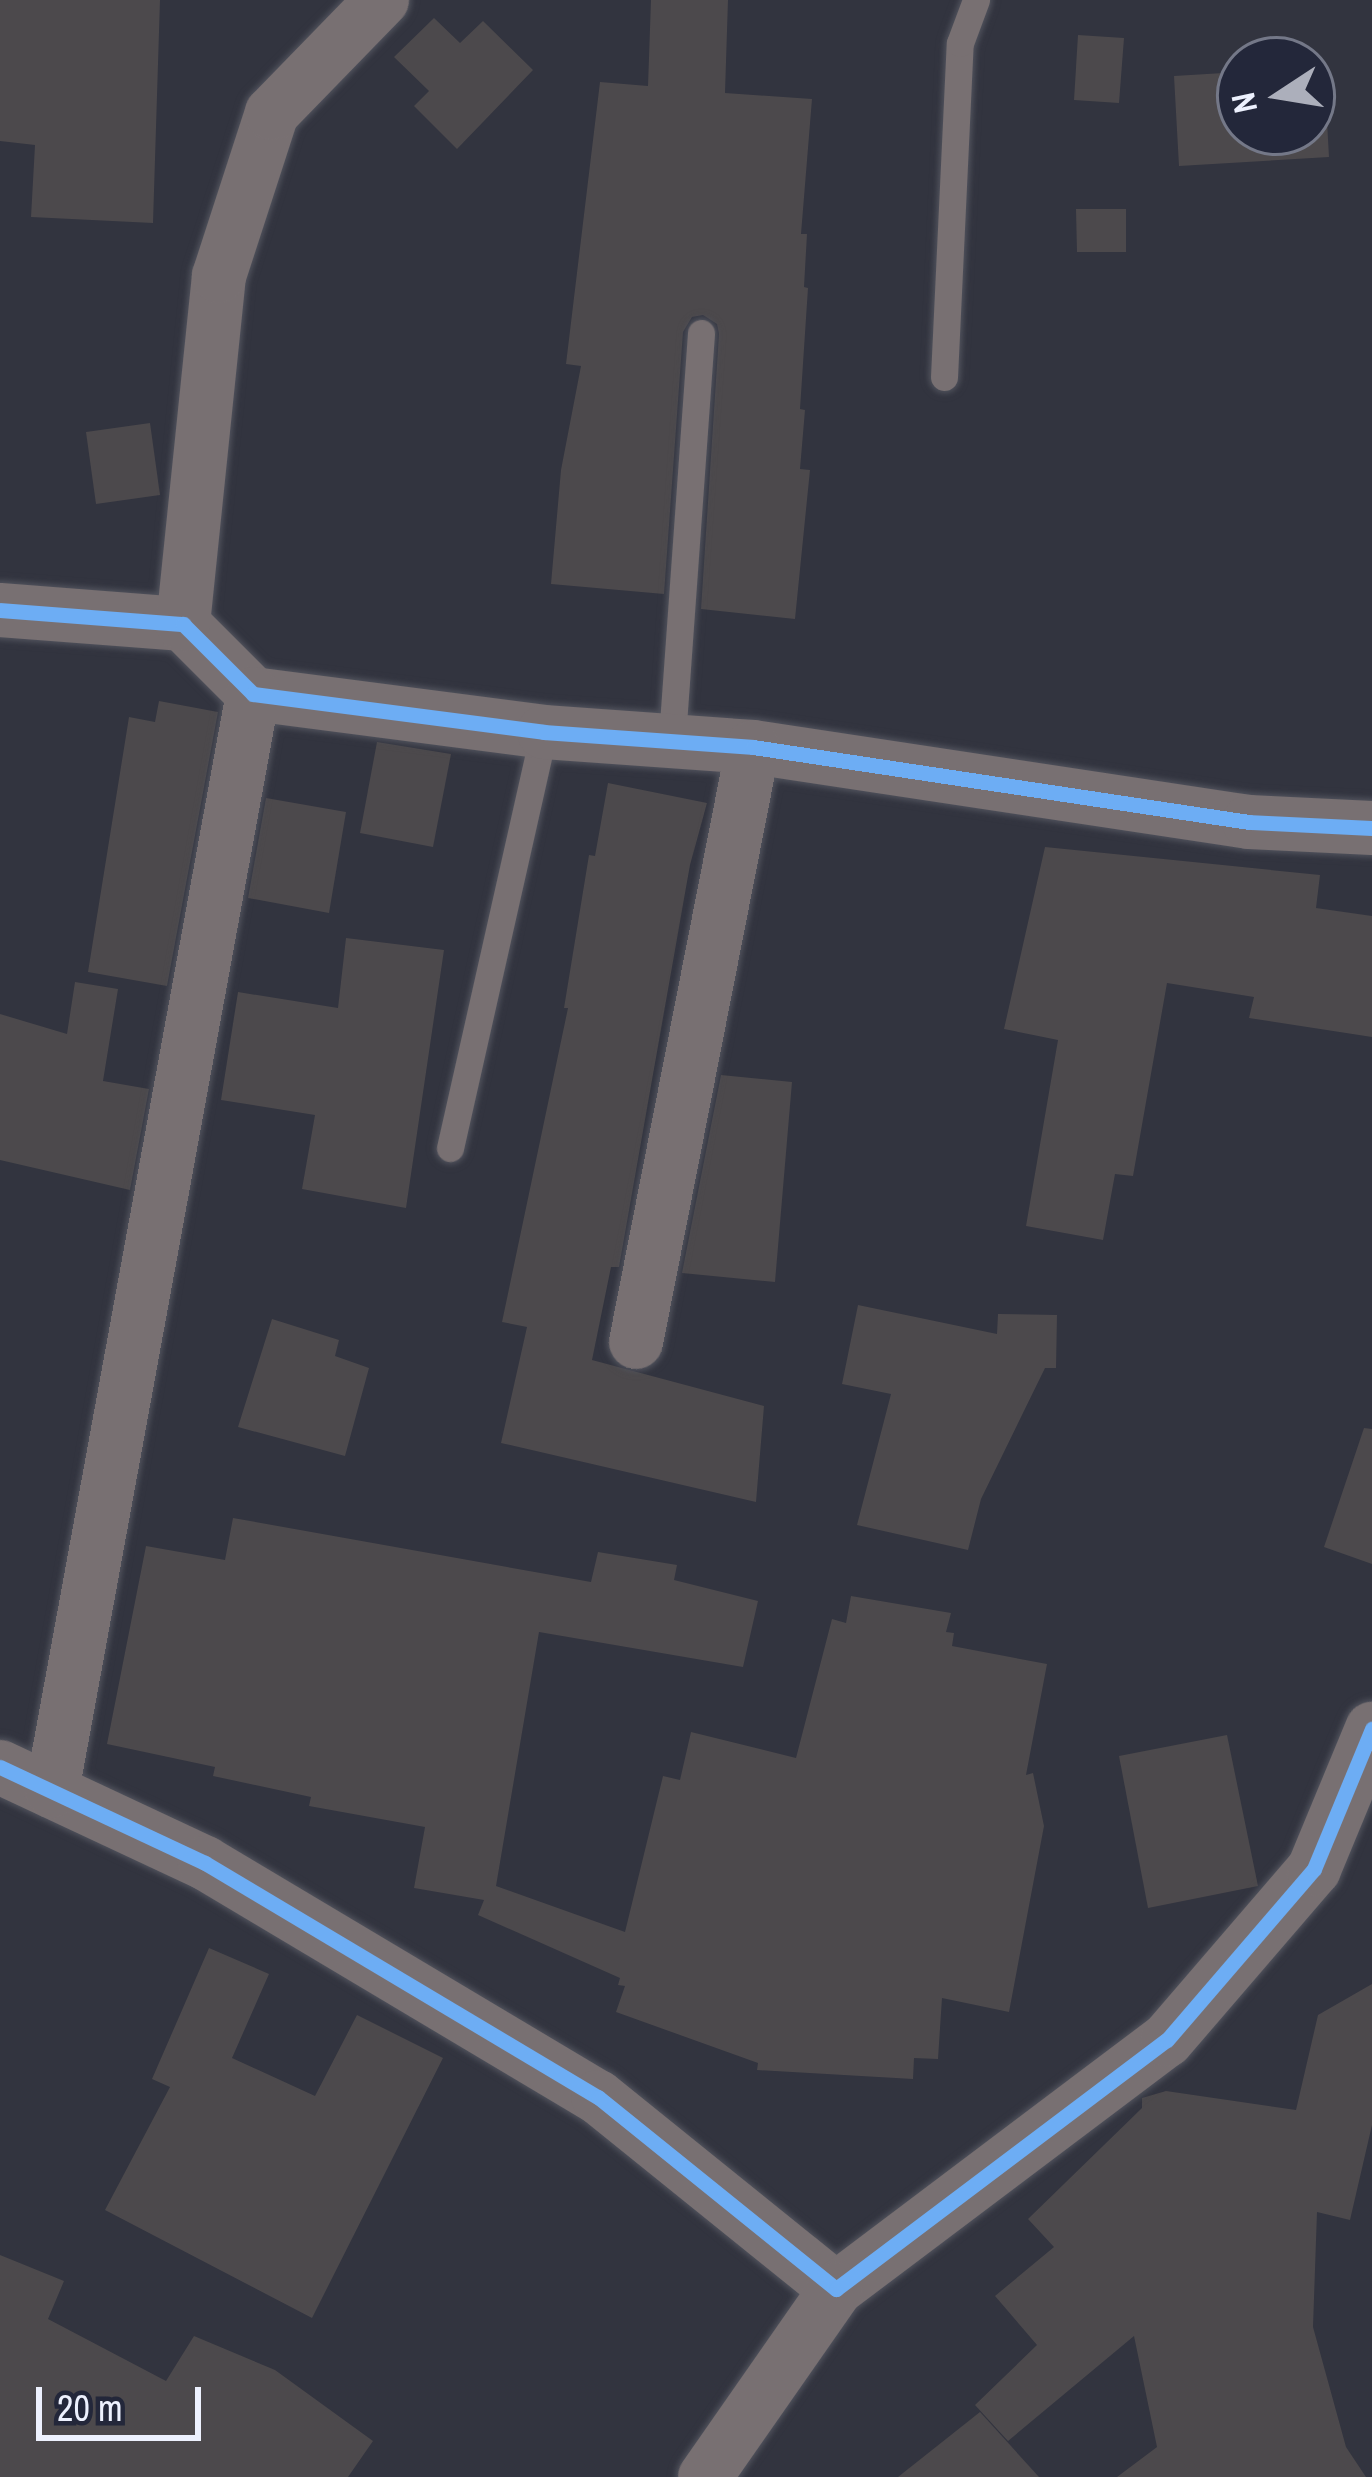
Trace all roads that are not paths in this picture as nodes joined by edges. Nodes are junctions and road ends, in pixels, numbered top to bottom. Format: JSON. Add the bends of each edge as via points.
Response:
{"nodes":[{"id":1,"x":382,"y":0,"type":"edge"},
{"id":2,"x":976,"y":0,"type":"edge"},
{"id":3,"x":701,"y":333,"type":"dead end"},
{"id":4,"x":944,"y":377,"type":"dead end"},
{"id":5,"x":0,"y":610,"type":"edge"},
{"id":6,"x":183,"y":624,"type":"junction"},
{"id":7,"x":253,"y":694,"type":"junction"},
{"id":8,"x":544,"y":732,"type":"junction"},
{"id":9,"x":672,"y":739,"type":"junction"},
{"id":10,"x":753,"y":747,"type":"junction"},
{"id":11,"x":1372,"y":828,"type":"edge"},
{"id":12,"x":450,"y":1148,"type":"dead end"},
{"id":13,"x":637,"y":1342,"type":"dead end"},
{"id":14,"x":1372,"y":1729,"type":"edge"},
{"id":15,"x":0,"y":1767,"type":"edge"},
{"id":16,"x":52,"y":1791,"type":"junction"},
{"id":17,"x":836,"y":2289,"type":"junction"},
{"id":18,"x":705,"y":2477,"type":"edge"}],
"edges":[{"from":1,"to":6,"type":"street","via":[[272,113],[219,276]]},
{"from":2,"to":4,"type":"lane","via":[[960,44]]},
{"from":3,"to":9,"type":"lane"},
{"from":5,"to":6,"type":"street"},
{"from":6,"to":7,"type":"street"},
{"from":7,"to":8,"type":"street"},
{"from":7,"to":16,"type":"street"},
{"from":8,"to":9,"type":"street"},
{"from":8,"to":12,"type":"lane"},
{"from":9,"to":10,"type":"street"},
{"from":10,"to":11,"type":"street","via":[[1249,822]]},
{"from":10,"to":13,"type":"street"},
{"from":14,"to":17,"type":"street","via":[[1314,1870],[1167,2039]]},
{"from":15,"to":16,"type":"street"},
{"from":16,"to":17,"type":"street","via":[[206,1863],[598,2098]]},
{"from":17,"to":18,"type":"street"}]}
